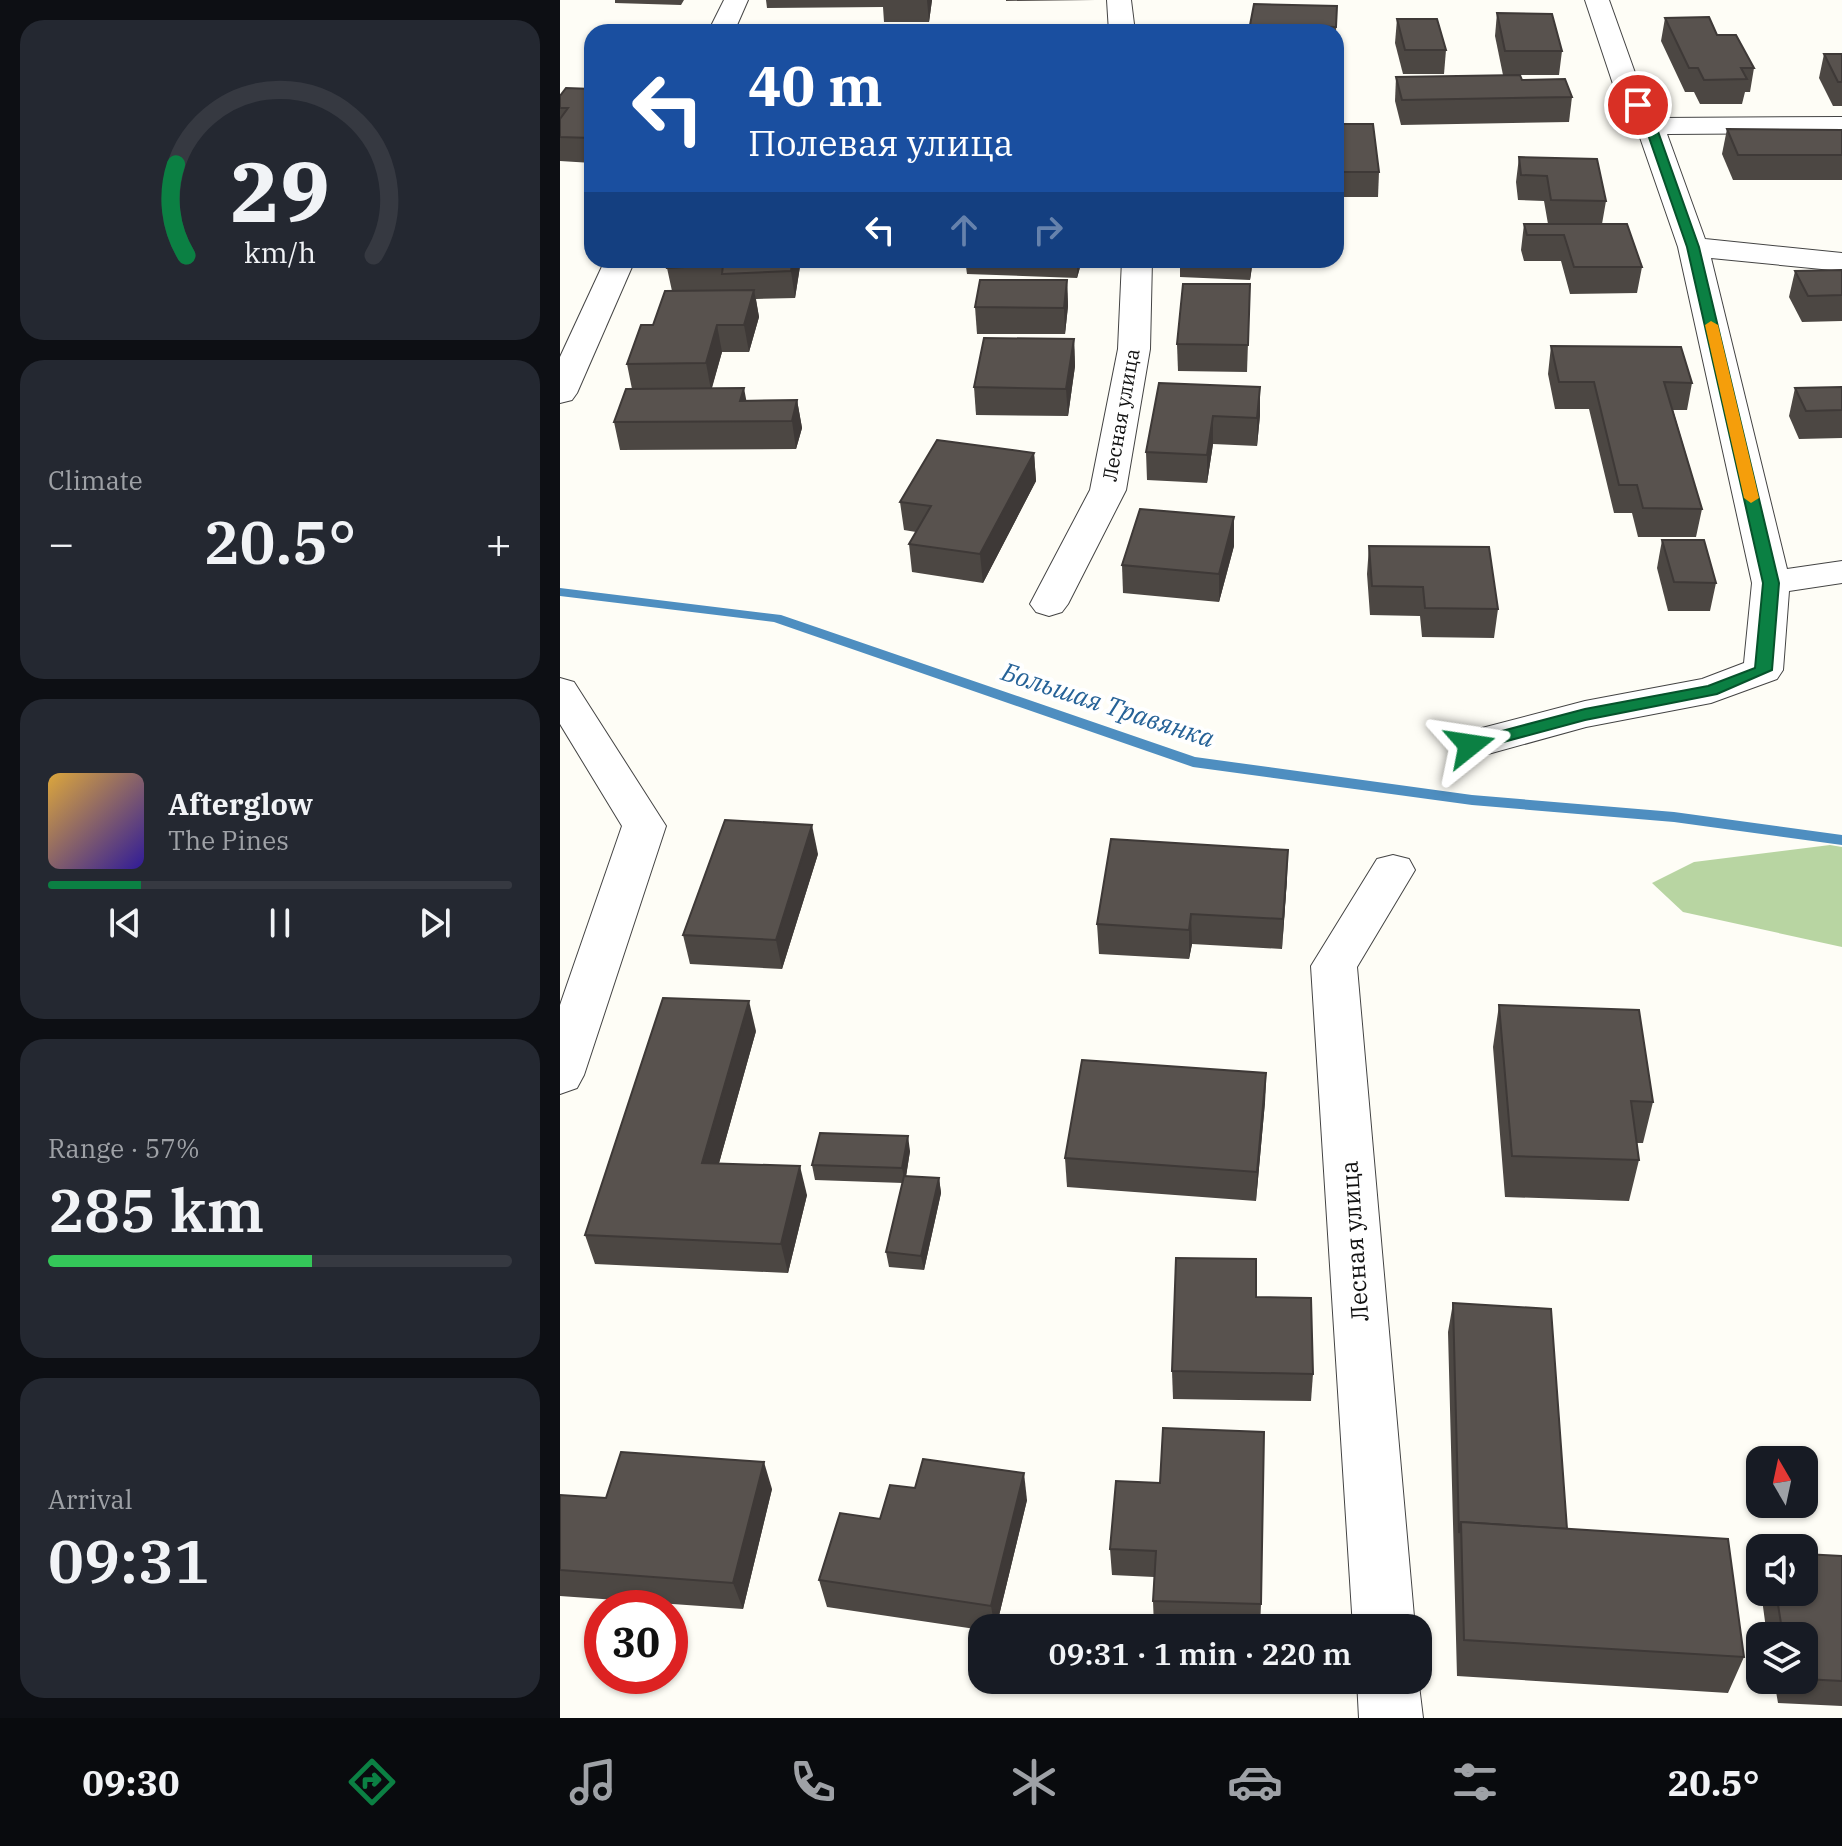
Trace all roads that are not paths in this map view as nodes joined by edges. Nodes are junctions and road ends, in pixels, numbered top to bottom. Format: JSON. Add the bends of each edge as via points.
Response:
{"nodes":[{"id":1,"x":736,"y":0,"type":"edge"},
{"id":2,"x":1119,"y":0,"type":"edge"},
{"id":3,"x":1597,"y":0,"type":"edge"},
{"id":4,"x":725,"y":24,"type":"edge"},
{"id":5,"x":1121,"y":24,"type":"edge"},
{"id":6,"x":1842,"y":125,"type":"edge"},
{"id":7,"x":1650,"y":126,"type":"junction"},
{"id":8,"x":1693,"y":247,"type":"junction"},
{"id":9,"x":1842,"y":262,"type":"edge"},
{"id":10,"x":616,"y":268,"type":"edge"},
{"id":11,"x":1137,"y":268,"type":"edge"},
{"id":12,"x":560,"y":393,"type":"edge"},
{"id":13,"x":1842,"y":572,"type":"edge"},
{"id":14,"x":1771,"y":583,"type":"junction"},
{"id":15,"x":1049,"y":604,"type":"dead end"},
{"id":16,"x":560,"y":691,"type":"edge"},
{"id":17,"x":1470,"y":745,"type":"dead end"},
{"id":18,"x":1393,"y":870,"type":"dead end"},
{"id":19,"x":560,"y":1075,"type":"edge"},
{"id":20,"x":1383,"y":1614,"type":"edge"},
{"id":21,"x":1389,"y":1694,"type":"edge"},
{"id":22,"x":1391,"y":1718,"type":"edge"}],
"edges":[{"from":1,"to":4,"type":"street"},
{"from":2,"to":5,"type":"street"},
{"from":3,"to":7,"type":"street","via":[[1626,84]]},
{"from":6,"to":7,"type":"street"},
{"from":7,"to":8,"type":"street"},
{"from":8,"to":9,"type":"street"},
{"from":8,"to":14,"type":"street"},
{"from":10,"to":12,"type":"street"},
{"from":11,"to":15,"type":"street","name":"Лесная улица","via":[[1134,349],[1108,490]]},
{"from":13,"to":14,"type":"street"},
{"from":14,"to":17,"type":"street","via":[[1763,670],[1711,690],[1585,714]]},
{"from":16,"to":19,"type":"street","via":[[644,826]]},
{"from":18,"to":20,"type":"street","name":"Лесная улица","via":[[1334,966]]},
{"from":21,"to":22,"type":"street"}]}
